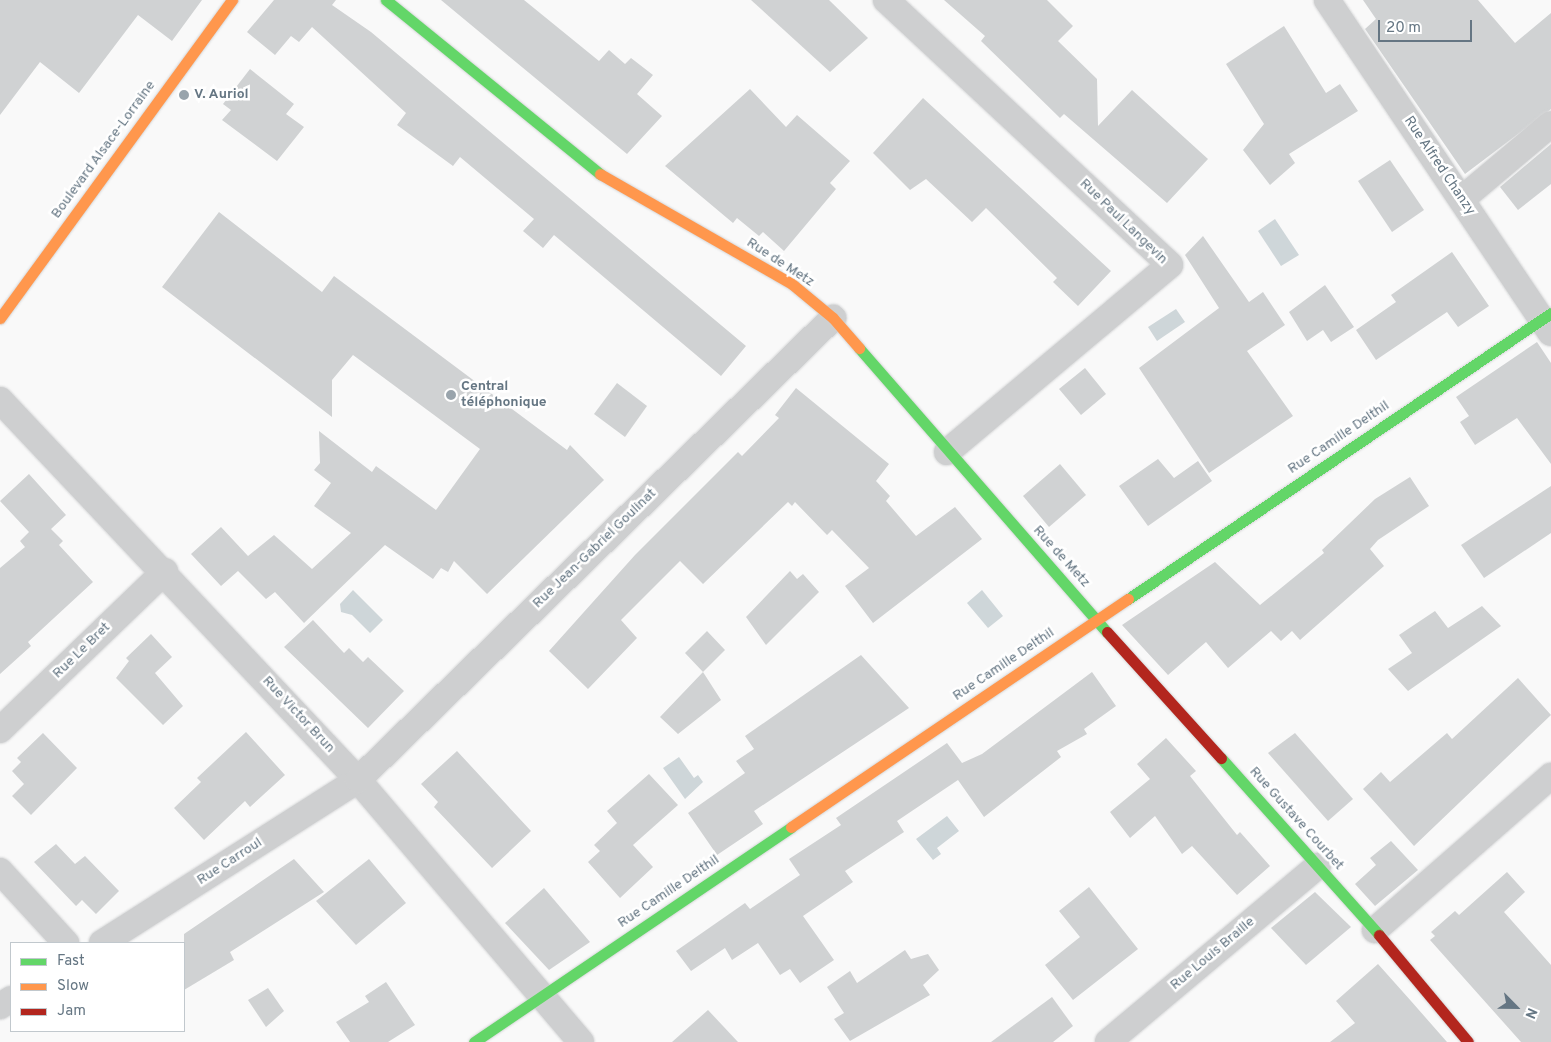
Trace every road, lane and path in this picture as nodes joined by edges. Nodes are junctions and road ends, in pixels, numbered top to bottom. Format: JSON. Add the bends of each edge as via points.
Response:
{"nodes":[{"id":1,"x":232,"y":0,"type":"edge"},
{"id":2,"x":386,"y":0,"type":"edge"},
{"id":3,"x":886,"y":0,"type":"edge"},
{"id":4,"x":1327,"y":0,"type":"edge"},
{"id":5,"x":1551,"y":124,"type":"edge"},
{"id":6,"x":1462,"y":199,"type":"junction"},
{"id":7,"x":0,"y":318,"type":"edge"},
{"id":8,"x":833,"y":318,"type":"junction"},
{"id":9,"x":1548,"y":322,"type":"edge"},
{"id":10,"x":0,"y":400,"type":"edge"},
{"id":11,"x":947,"y":452,"type":"junction"},
{"id":12,"x":165,"y":571,"type":"junction"},
{"id":13,"x":1097,"y":620,"type":"junction"},
{"id":14,"x":0,"y":730,"type":"edge"},
{"id":15,"x":1551,"y":776,"type":"edge"},
{"id":16,"x":358,"y":780,"type":"junction"},
{"id":17,"x":1318,"y":866,"type":"junction"},
{"id":18,"x":0,"y":871,"type":"edge"},
{"id":19,"x":1375,"y":930,"type":"junction"},
{"id":20,"x":65,"y":942,"type":"edge"},
{"id":21,"x":104,"y":942,"type":"edge"},
{"id":22,"x":539,"y":998,"type":"junction"},
{"id":23,"x":474,"y":1042,"type":"edge"},
{"id":24,"x":581,"y":1042,"type":"edge"},
{"id":25,"x":1108,"y":1042,"type":"edge"},
{"id":26,"x":1468,"y":1042,"type":"edge"}],
"edges":[{"from":1,"to":7,"type":"street","name":"Boulevard Alsace-Lorraine"},
{"from":2,"to":8,"type":"street","name":"Rue de Metz","via":[[585,165],[792,284]]},
{"from":3,"to":11,"type":"street","name":"Rue Paul Langevin","via":[[1170,265]]},
{"from":4,"to":6,"type":"street","name":"Rue Alfred Chanzy"},
{"from":5,"to":6,"type":"street"},
{"from":6,"to":9,"type":"street","name":"Rue Alfred Chanzy"},
{"from":8,"to":11,"type":"street","name":"Rue de Metz"},
{"from":8,"to":16,"type":"street","name":"Rue Jean-Gabriel Goulinat"},
{"from":9,"to":13,"type":"street","name":"Rue Camille Delthil"},
{"from":10,"to":12,"type":"street","name":"Rue Victor Brun"},
{"from":11,"to":13,"type":"street","name":"Rue de Metz"},
{"from":12,"to":14,"type":"street","name":"Rue Le Bret"},
{"from":12,"to":16,"type":"street","name":"Rue Victor Brun"},
{"from":13,"to":17,"type":"street","name":"Rue Gustave Courbet"},
{"from":13,"to":22,"type":"street","name":"Rue Camille Delthil"},
{"from":15,"to":19,"type":"street"},
{"from":16,"to":21,"type":"street","name":"Rue Carroul"},
{"from":16,"to":22,"type":"street","name":"Rue Victor Brun"},
{"from":17,"to":19,"type":"street","name":"Rue Gustave Courbet"},
{"from":17,"to":25,"type":"street","name":"Rue Louis Braille"},
{"from":18,"to":20,"type":"street"},
{"from":19,"to":26,"type":"street","name":"Rue Gustave Courbet"},
{"from":22,"to":23,"type":"street","name":"Rue Camille Delthil"},
{"from":22,"to":24,"type":"street","name":"Rue Victor Brun"}]}
